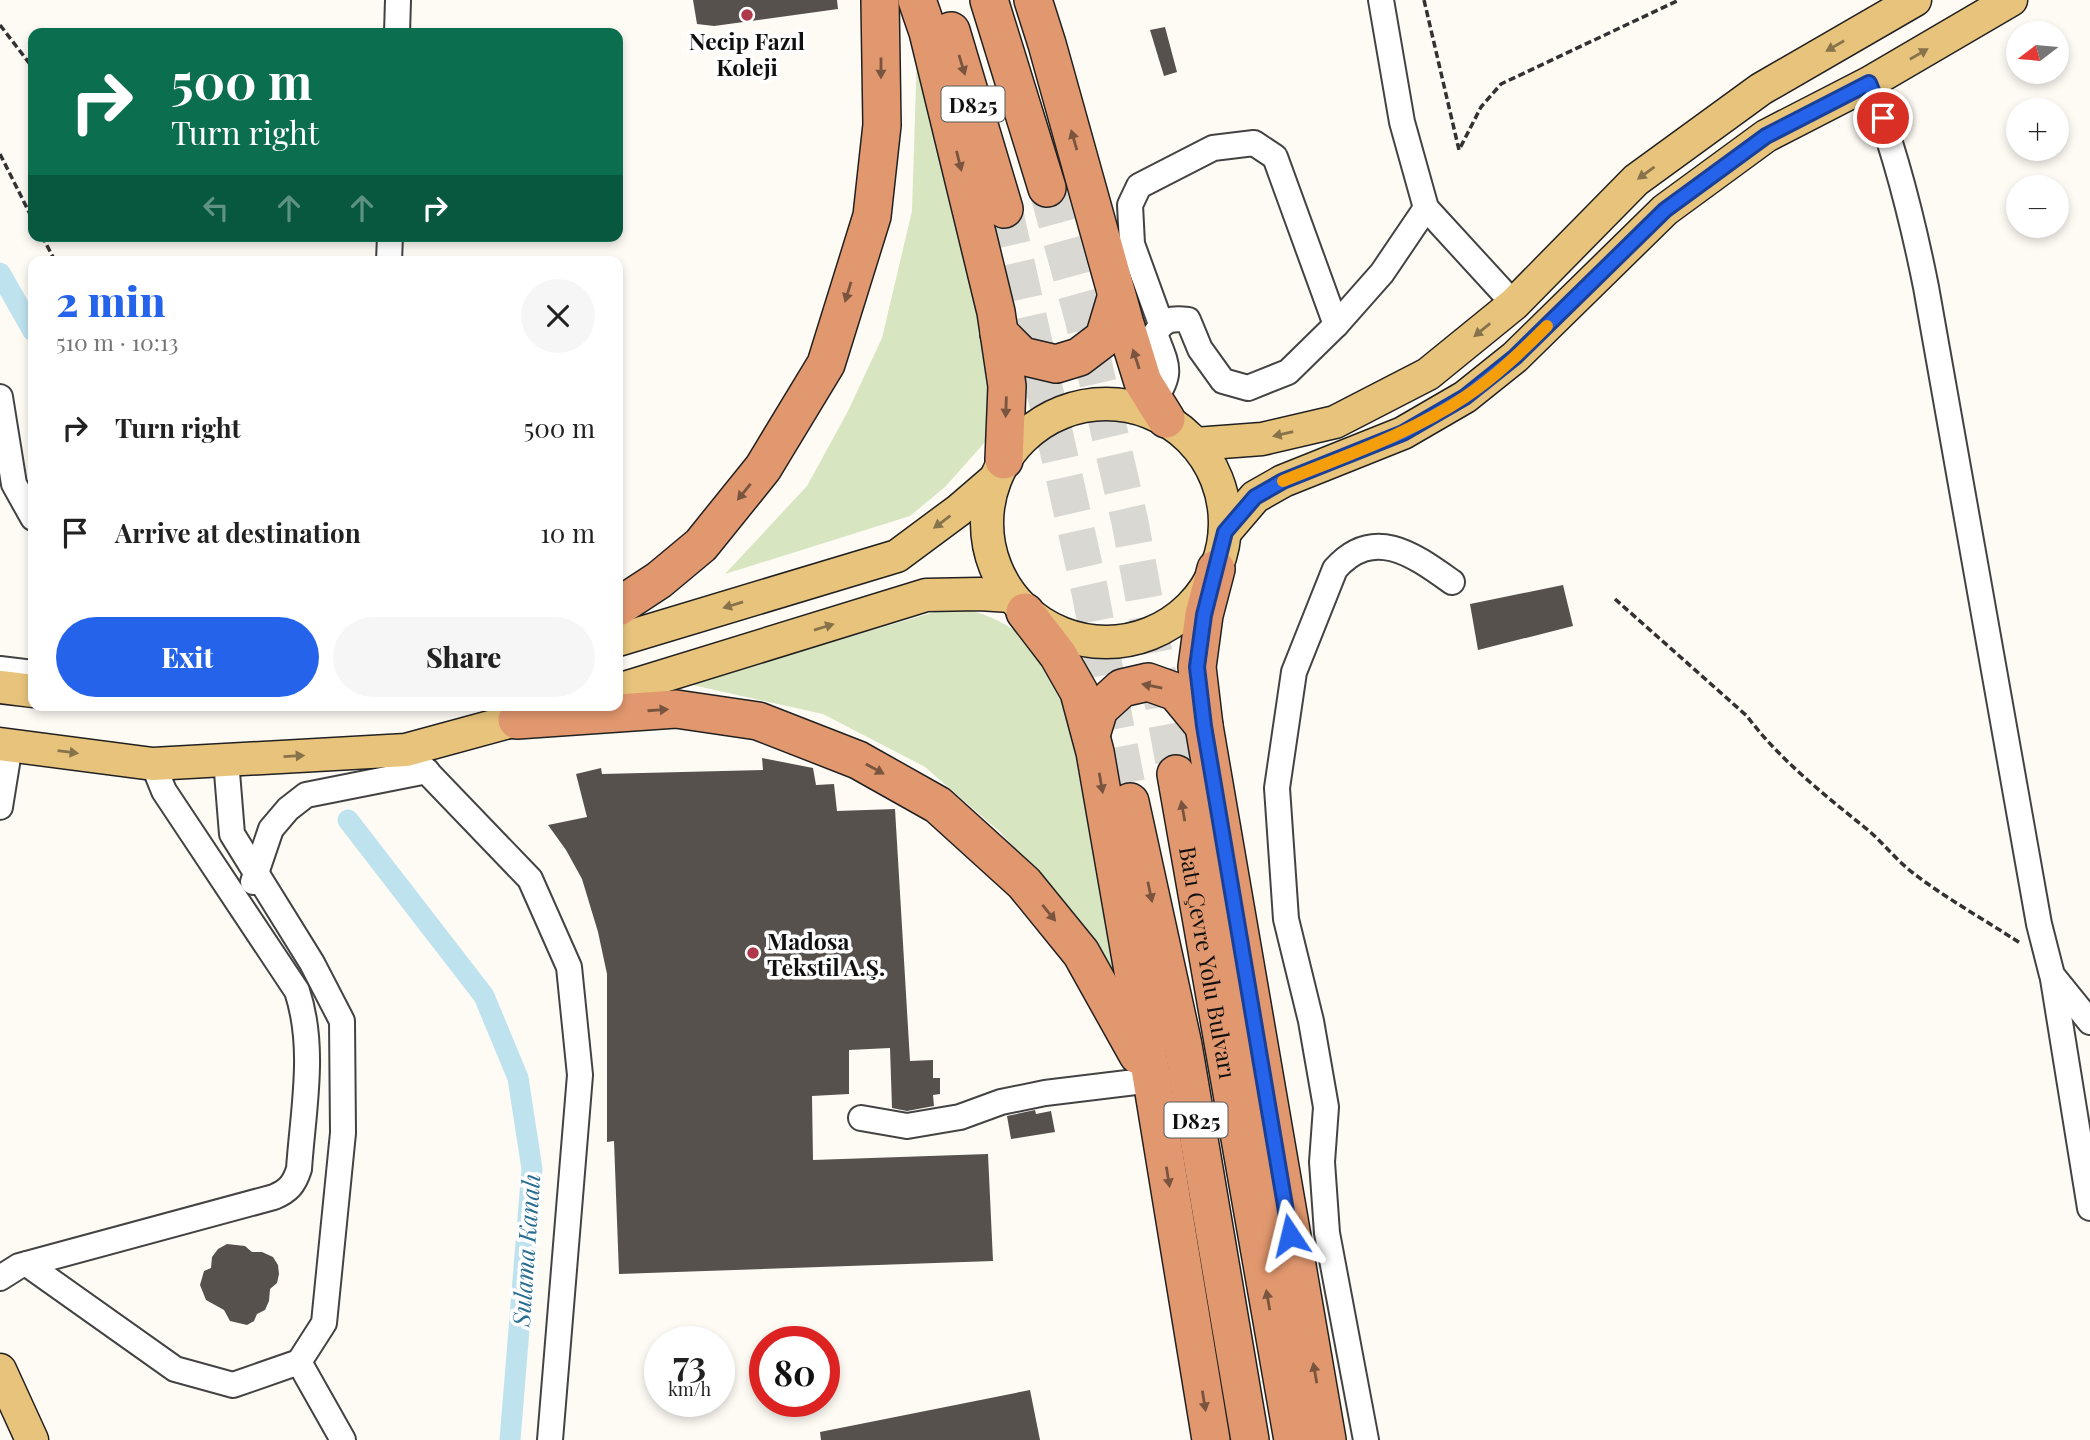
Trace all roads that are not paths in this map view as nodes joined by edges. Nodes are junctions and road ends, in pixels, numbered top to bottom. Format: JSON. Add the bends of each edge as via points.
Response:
{"nodes":[{"id":1,"x":398,"y":0,"type":"edge"},
{"id":2,"x":880,"y":0,"type":"edge"},
{"id":3,"x":917,"y":0,"type":"edge"},
{"id":4,"x":942,"y":0,"type":"edge"},
{"id":5,"x":989,"y":0,"type":"edge"},
{"id":6,"x":1033,"y":0,"type":"edge"},
{"id":7,"x":1381,"y":0,"type":"edge"},
{"id":8,"x":1915,"y":0,"type":"edge"},
{"id":9,"x":2011,"y":0,"type":"edge"},
{"id":10,"x":397,"y":28,"type":"edge"},
{"id":11,"x":1869,"y":83,"type":"junction"},
{"id":12,"x":1047,"y":188,"type":"tunnel mouth"},
{"id":13,"x":1426,"y":208,"type":"junction"},
{"id":14,"x":1004,"y":209,"type":"tunnel mouth"},
{"id":15,"x":1116,"y":298,"type":"junction"},
{"id":16,"x":1514,"y":304,"type":"junction"},
{"id":17,"x":1161,"y":324,"type":"junction"},
{"id":18,"x":1336,"y":325,"type":"junction"},
{"id":19,"x":999,"y":334,"type":"junction"},
{"id":20,"x":0,"y":397,"type":"edge"},
{"id":21,"x":1160,"y":410,"type":"junction"},
{"id":22,"x":1195,"y":444,"type":"junction"},
{"id":23,"x":999,"y":469,"type":"junction"},
{"id":24,"x":28,"y":509,"type":"edge"},
{"id":25,"x":1225,"y":532,"type":"junction"},
{"id":26,"x":1216,"y":569,"type":"junction"},
{"id":27,"x":1452,"y":582,"type":"dead end"},
{"id":28,"x":623,"y":604,"type":"edge"},
{"id":29,"x":1018,"y":604,"type":"junction"},
{"id":30,"x":623,"y":638,"type":"edge"},
{"id":31,"x":0,"y":669,"type":"edge"},
{"id":32,"x":28,"y":672,"type":"edge"},
{"id":33,"x":0,"y":687,"type":"edge"},
{"id":34,"x":623,"y":688,"type":"edge"},
{"id":35,"x":28,"y":690,"type":"edge"},
{"id":36,"x":547,"y":711,"type":"edge"},
{"id":37,"x":517,"y":720,"type":"junction"},
{"id":38,"x":1204,"y":726,"type":"junction"},
{"id":39,"x":1091,"y":735,"type":"junction"},
{"id":40,"x":5,"y":744,"type":"edge"},
{"id":41,"x":226,"y":760,"type":"junction"},
{"id":42,"x":417,"y":760,"type":"junction"},
{"id":43,"x":153,"y":764,"type":"junction"},
{"id":44,"x":1176,"y":774,"type":"tunnel mouth"},
{"id":45,"x":1130,"y":802,"type":"tunnel mouth"},
{"id":46,"x":0,"y":807,"type":"edge"},
{"id":47,"x":256,"y":872,"type":"junction"},
{"id":48,"x":247,"y":914,"type":"junction"},
{"id":49,"x":2051,"y":968,"type":"junction"},
{"id":50,"x":2090,"y":1022,"type":"edge"},
{"id":51,"x":1152,"y":1080,"type":"junction"},
{"id":52,"x":861,"y":1118,"type":"dead end"},
{"id":53,"x":2090,"y":1208,"type":"edge"},
{"id":54,"x":27,"y":1264,"type":"junction"},
{"id":55,"x":0,"y":1278,"type":"edge"},
{"id":56,"x":299,"y":1362,"type":"junction"},
{"id":57,"x":0,"y":1370,"type":"edge"},
{"id":58,"x":33,"y":1440,"type":"edge"},
{"id":59,"x":343,"y":1440,"type":"edge"},
{"id":60,"x":550,"y":1440,"type":"edge"},
{"id":61,"x":1211,"y":1440,"type":"edge"},
{"id":62,"x":1250,"y":1440,"type":"edge"},
{"id":63,"x":1293,"y":1440,"type":"edge"},
{"id":64,"x":1326,"y":1440,"type":"edge"},
{"id":65,"x":1366,"y":1440,"type":"edge"}],
"edges":[{"from":1,"to":10,"type":"street"},
{"from":2,"to":28,"type":"highway","one_way":true,"via":[[881,125],[872,216],[826,364],[763,468],[701,545]]},
{"from":3,"to":19,"type":"highway","one_way":true},
{"from":4,"to":14,"type":"highway","number":"D825","one_way":true},
{"from":5,"to":12,"type":"highway","number":"D825"},
{"from":15,"to":6,"type":"highway","one_way":true},
{"from":7,"to":13,"type":"street","via":[[1402,122]]},
{"from":8,"to":16,"type":"main road","one_way":true,"via":[[1761,89],[1636,180]]},
{"from":11,"to":9,"type":"main road","one_way":true},
{"from":11,"to":25,"type":"main road","via":[[1766,136],[1665,210],[1515,357],[1465,397],[1403,433],[1283,481],[1255,497]]},
{"from":11,"to":49,"type":"street","via":[[1890,135],[1912,215],[2039,924]]},
{"from":13,"to":16,"type":"street"},
{"from":13,"to":18,"type":"street","via":[[1382,273]]},
{"from":15,"to":19,"type":"highway","via":[[1104,338],[1079,357],[1056,364],[1022,356]]},
{"from":21,"to":15,"type":"highway","one_way":true,"via":[[1143,382]]},
{"from":16,"to":22,"type":"main road","one_way":true,"via":[[1428,374],[1335,422],[1262,439]]},
{"from":17,"to":18,"type":"street","via":[[1171,318],[1188,320],[1200,349],[1223,381],[1248,388],[1287,372]]},
{"from":17,"to":18,"type":"street","via":[[1132,244],[1130,205],[1139,186],[1213,148],[1254,143],[1275,157]]},
{"from":17,"to":21,"type":"street","via":[[1155,334],[1166,365]]},
{"from":19,"to":23,"type":"highway","one_way":true,"via":[[1007,386]]},
{"from":20,"to":24,"type":"street","via":[[14,484]]},
{"from":21,"to":22,"type":"main road"},
{"from":21,"to":23,"type":"main road","via":[[1095,404],[1059,412],[1028,432]]},
{"from":22,"to":25,"type":"main road","via":[[1213,470],[1223,500]]},
{"from":23,"to":29,"type":"main road","via":[[987,509],[988,540],[996,570]]},
{"from":23,"to":30,"type":"main road","one_way":true,"via":[[959,510],[897,556]]},
{"from":25,"to":26,"type":"main road"},
{"from":26,"to":29,"type":"main road","via":[[1196,601],[1177,618],[1132,640],[1094,642],[1069,636]]},
{"from":26,"to":38,"type":"highway","via":[[1197,667]]},
{"from":27,"to":65,"type":"street","via":[[1396,549],[1377,547],[1347,556],[1335,569],[1294,672],[1277,788],[1286,919],[1326,1107],[1322,1162],[1327,1233]]},
{"from":34,"to":29,"type":"main road","one_way":true,"via":[[926,595],[979,594]]},
{"from":29,"to":39,"type":"highway","via":[[1058,655],[1079,692]]},
{"from":31,"to":32,"type":"street"},
{"from":33,"to":35,"type":"main road"},
{"from":36,"to":37,"type":"main road"},
{"from":37,"to":42,"type":"main road"},
{"from":37,"to":51,"type":"highway","one_way":true,"via":[[676,709],[758,721],[858,760],[938,805],[1024,883],[1081,953]]},
{"from":38,"to":39,"type":"highway","one_way":true,"via":[[1176,692],[1148,682],[1122,688],[1099,709]]},
{"from":64,"to":38,"type":"highway","one_way":true},
{"from":39,"to":51,"type":"highway","one_way":true},
{"from":40,"to":43,"type":"main road","one_way":true},
{"from":40,"to":46,"type":"street"},
{"from":41,"to":42,"type":"main road","one_way":true},
{"from":41,"to":43,"type":"main road"},
{"from":41,"to":47,"type":"street","via":[[232,834]]},
{"from":42,"to":47,"type":"street","via":[[306,795],[271,829]]},
{"from":42,"to":60,"type":"street","via":[[530,878],[569,967],[580,1075]]},
{"from":43,"to":48,"type":"street","via":[[164,791]]},
{"from":63,"to":44,"type":"highway","name":"Batı Çevre Yolu Bulvarı","number":"D825","one_way":true},
{"from":45,"to":62,"type":"highway","name":"Batı Çevre Yolu Bulvarı","number":"D825","one_way":true,"via":[[1183,1045]]},
{"from":47,"to":48,"type":"street"},
{"from":47,"to":56,"type":"street","via":[[342,1021],[342,1133],[324,1323]]},
{"from":48,"to":54,"type":"street","via":[[297,991],[304,1013],[308,1048],[299,1170],[292,1186],[274,1196]]},
{"from":49,"to":50,"type":"street"},
{"from":49,"to":53,"type":"street"},
{"from":51,"to":52,"type":"street","via":[[1045,1093],[960,1117],[906,1126]]},
{"from":51,"to":61,"type":"highway","one_way":true},
{"from":54,"to":55,"type":"street"},
{"from":54,"to":56,"type":"street","via":[[175,1368],[233,1385]]},
{"from":56,"to":59,"type":"street"},
{"from":57,"to":58,"type":"main road"}]}
